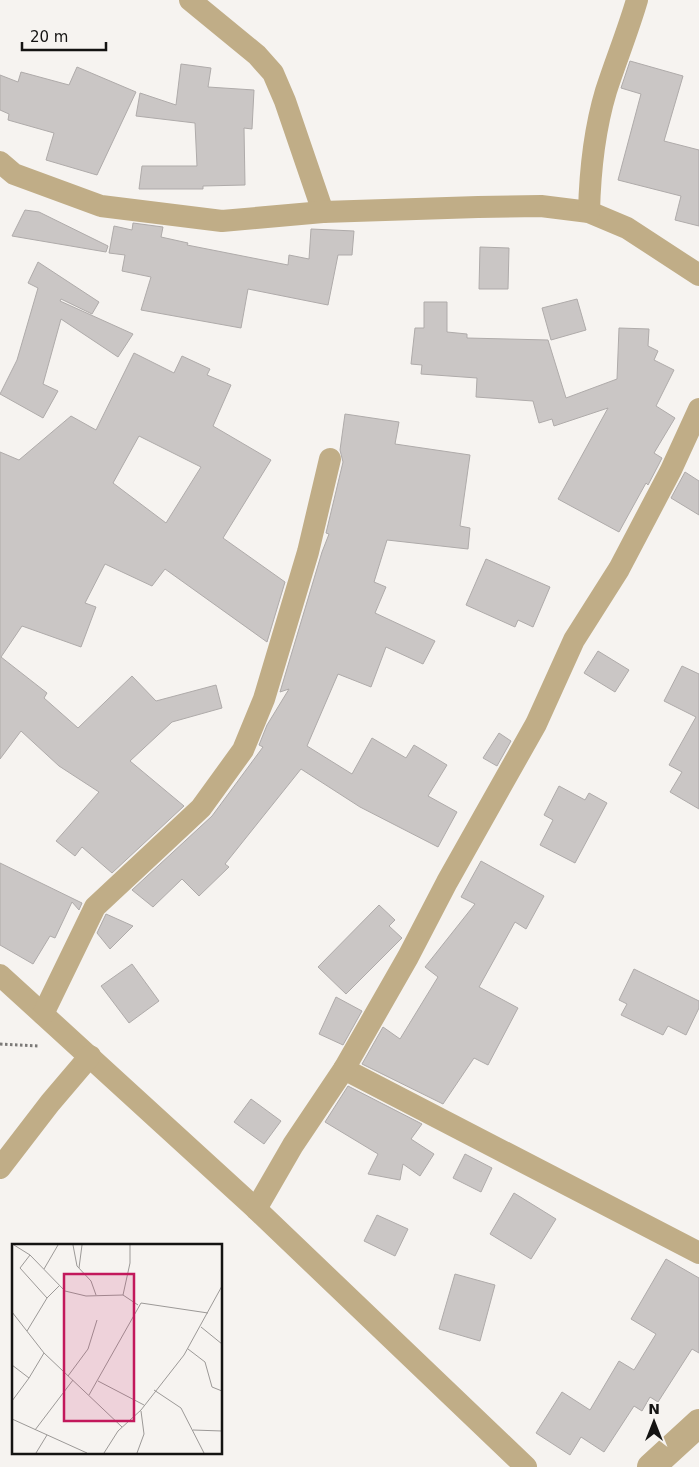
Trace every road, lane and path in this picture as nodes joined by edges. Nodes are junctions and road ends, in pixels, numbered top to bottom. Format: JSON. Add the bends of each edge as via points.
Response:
{"nodes":[{"id":1,"x":190,"y":0,"type":"edge"},
{"id":2,"x":637,"y":0,"type":"edge"},
{"id":3,"x":0,"y":162,"type":"edge"},
{"id":4,"x":323,"y":212,"type":"junction"},
{"id":5,"x":589,"y":212,"type":"junction"},
{"id":6,"x":699,"y":275,"type":"edge"},
{"id":7,"x":699,"y":409,"type":"edge"},
{"id":8,"x":330,"y":459,"type":"dead end"},
{"id":9,"x":0,"y":975,"type":"edge"},
{"id":10,"x":43,"y":1014,"type":"junction"},
{"id":11,"x":90,"y":1056,"type":"junction"},
{"id":12,"x":344,"y":1069,"type":"junction"},
{"id":13,"x":0,"y":1168,"type":"edge"},
{"id":14,"x":256,"y":1209,"type":"junction"},
{"id":15,"x":699,"y":1253,"type":"edge"},
{"id":16,"x":699,"y":1423,"type":"edge"},
{"id":17,"x":526,"y":1467,"type":"edge"},
{"id":18,"x":651,"y":1467,"type":"edge"}],
"edges":[{"from":1,"to":4,"type":"street","via":[[257,55],[273,73]]},
{"from":2,"to":5,"type":"street","via":[[596,130],[590,169]]},
{"from":3,"to":4,"type":"street","via":[[14,174],[101,206],[222,221]]},
{"from":4,"to":5,"type":"street","via":[[541,206]]},
{"from":5,"to":6,"type":"street","via":[[626,228]]},
{"from":7,"to":12,"type":"street","via":[[619,569],[574,640],[536,724]]},
{"from":8,"to":10,"type":"street","via":[[308,552],[264,699],[243,750],[201,808],[95,907]]},
{"from":9,"to":10,"type":"street"},
{"from":10,"to":11,"type":"street"},
{"from":11,"to":13,"type":"street"},
{"from":11,"to":14,"type":"street"},
{"from":12,"to":14,"type":"street","via":[[293,1144]]},
{"from":12,"to":15,"type":"street"},
{"from":14,"to":17,"type":"street"},
{"from":16,"to":18,"type":"street"}]}
